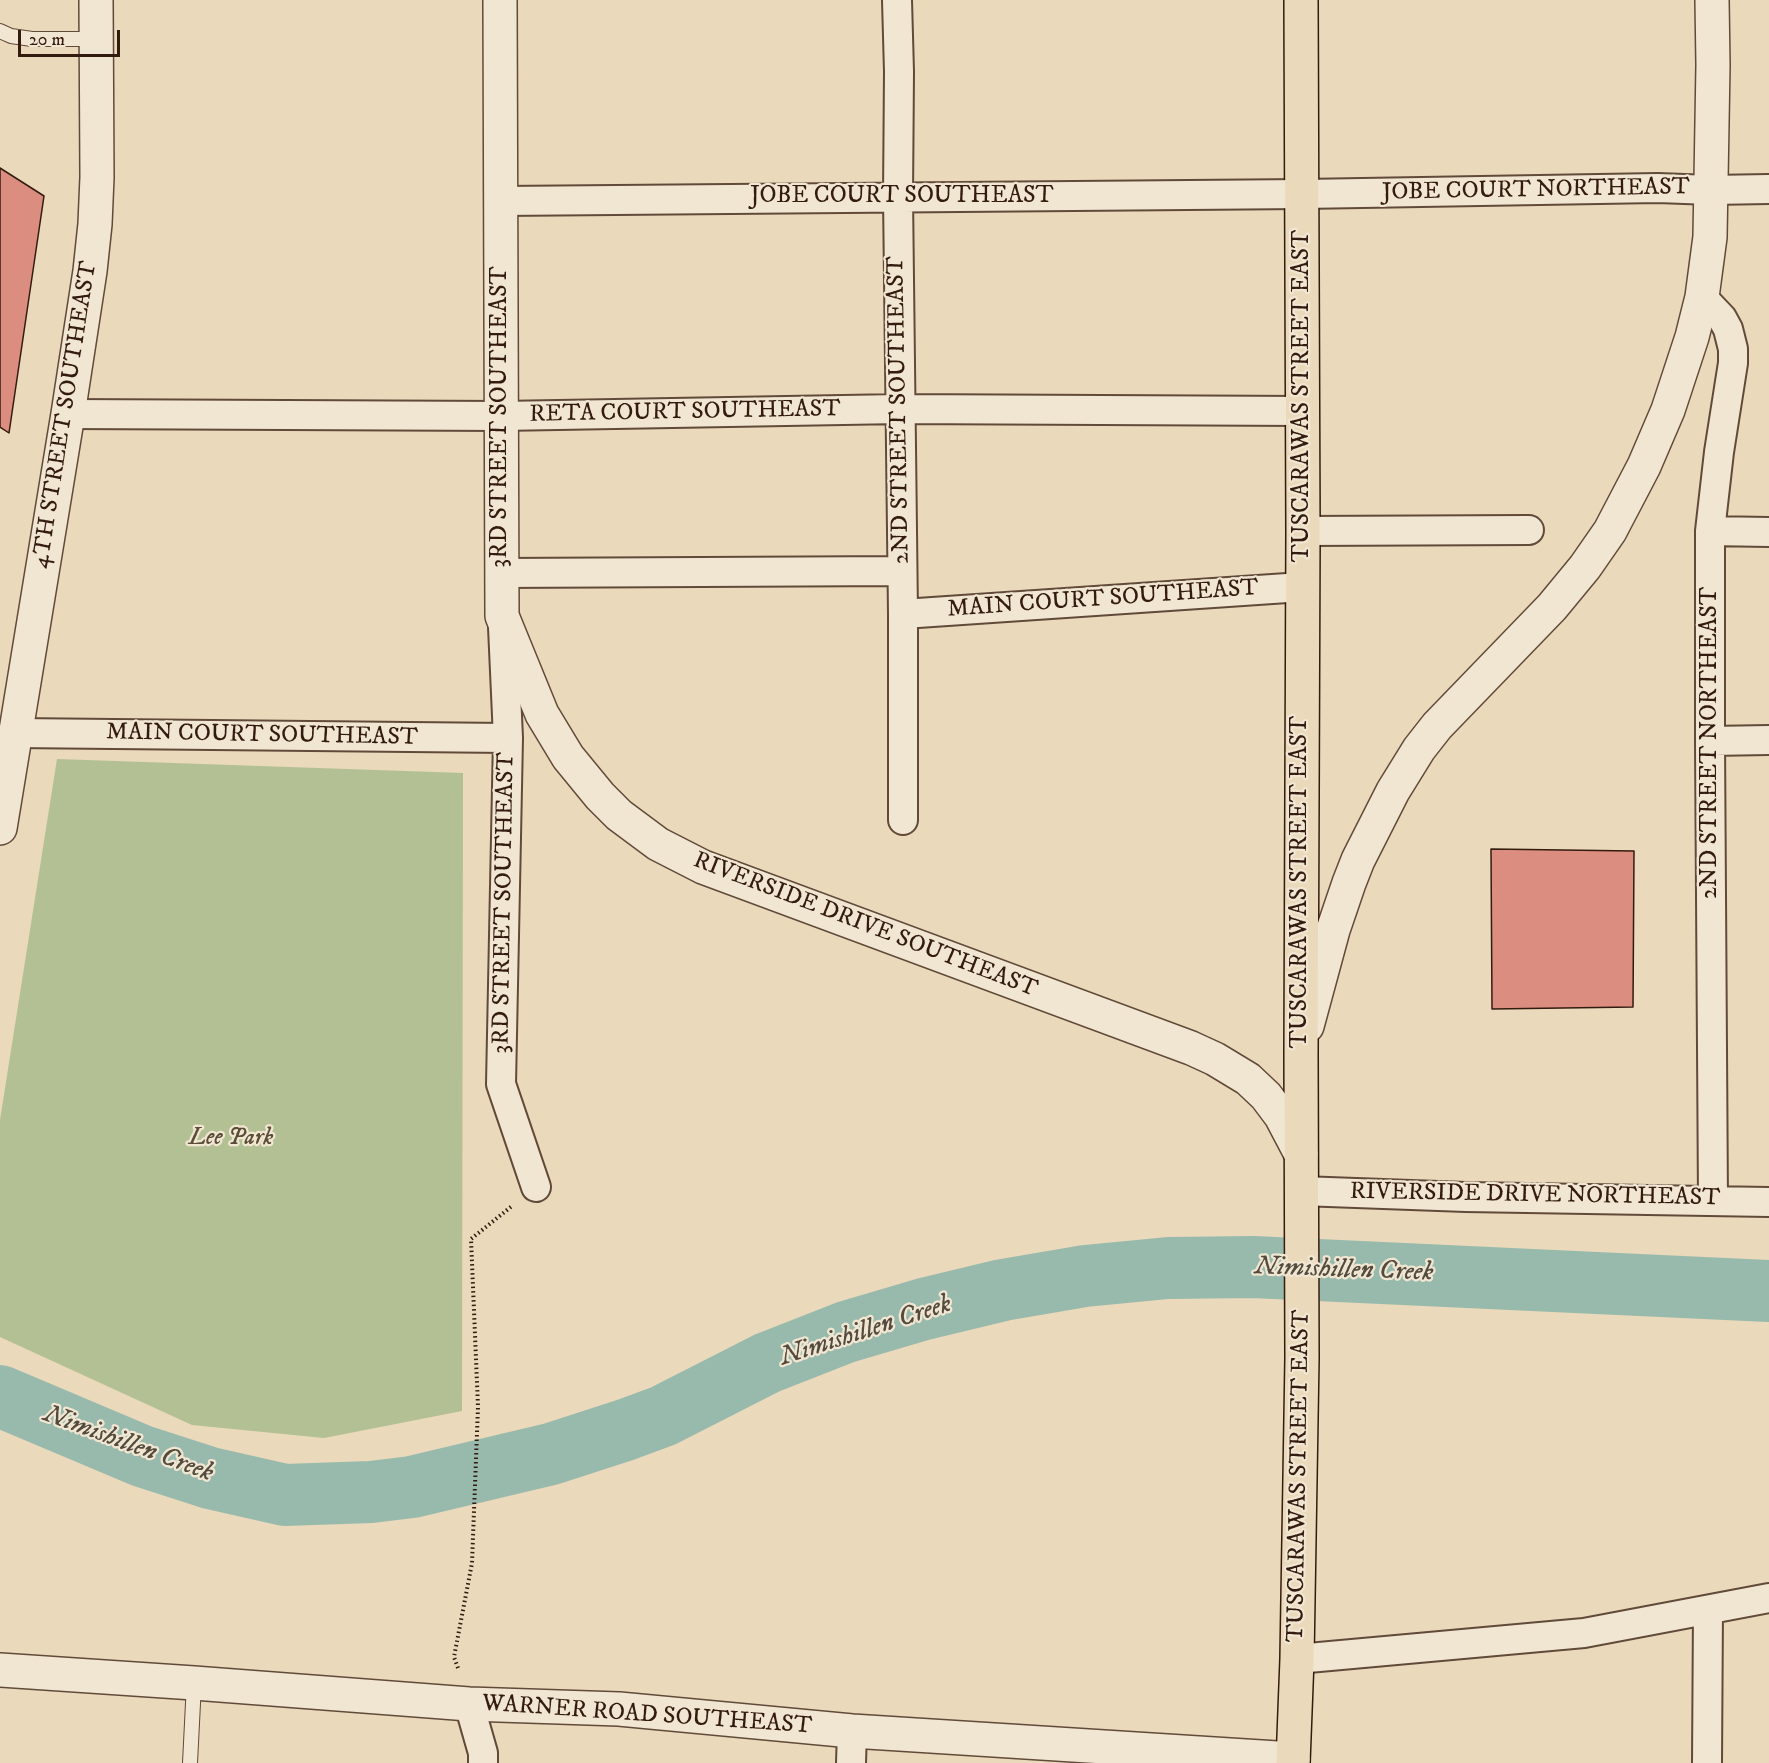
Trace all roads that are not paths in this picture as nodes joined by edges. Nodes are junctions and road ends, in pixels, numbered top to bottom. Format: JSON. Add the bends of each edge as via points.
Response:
{"nodes":[{"id":1,"x":96,"y":0,"type":"edge"},
{"id":2,"x":500,"y":0,"type":"edge"},
{"id":3,"x":897,"y":0,"type":"edge"},
{"id":4,"x":1301,"y":0,"type":"edge"},
{"id":5,"x":1712,"y":0,"type":"edge"},
{"id":6,"x":0,"y":31,"type":"edge"},
{"id":7,"x":96,"y":39,"type":"junction"},
{"id":8,"x":1769,"y":189,"type":"edge"},
{"id":9,"x":1711,"y":190,"type":"junction"},
{"id":10,"x":1303,"y":194,"type":"junction"},
{"id":11,"x":898,"y":196,"type":"junction"},
{"id":12,"x":501,"y":201,"type":"junction"},
{"id":13,"x":1702,"y":297,"type":"junction"},
{"id":14,"x":900,"y":409,"type":"junction"},
{"id":15,"x":1303,"y":411,"type":"junction"},
{"id":16,"x":68,"y":414,"type":"junction"},
{"id":17,"x":501,"y":416,"type":"junction"},
{"id":18,"x":1529,"y":530,"type":"dead end"},
{"id":19,"x":1303,"y":531,"type":"junction"},
{"id":20,"x":1710,"y":531,"type":"junction"},
{"id":21,"x":1769,"y":532,"type":"edge"},
{"id":22,"x":902,"y":572,"type":"junction"},
{"id":23,"x":501,"y":573,"type":"junction"},
{"id":24,"x":1302,"y":587,"type":"junction"},
{"id":25,"x":903,"y":614,"type":"junction"},
{"id":26,"x":502,"y":616,"type":"junction"},
{"id":27,"x":15,"y":733,"type":"junction"},
{"id":28,"x":508,"y":738,"type":"junction"},
{"id":29,"x":1769,"y":740,"type":"edge"},
{"id":30,"x":1710,"y":741,"type":"junction"},
{"id":31,"x":903,"y":820,"type":"dead end"},
{"id":32,"x":0,"y":828,"type":"edge"},
{"id":33,"x":1301,"y":1054,"type":"junction"},
{"id":34,"x":1301,"y":1154,"type":"junction"},
{"id":35,"x":536,"y":1187,"type":"road end"},
{"id":36,"x":1713,"y":1201,"type":"junction"},
{"id":37,"x":1769,"y":1202,"type":"edge"},
{"id":38,"x":1301,"y":1205,"type":"junction"},
{"id":39,"x":1769,"y":1598,"type":"edge"},
{"id":40,"x":1708,"y":1610,"type":"junction"},
{"id":41,"x":1297,"y":1659,"type":"junction"},
{"id":42,"x":0,"y":1670,"type":"edge"},
{"id":43,"x":194,"y":1683,"type":"junction"},
{"id":44,"x":469,"y":1704,"type":"junction"},
{"id":45,"x":852,"y":1731,"type":"junction"},
{"id":46,"x":1293,"y":1761,"type":"edge"},
{"id":47,"x":190,"y":1763,"type":"edge"},
{"id":48,"x":483,"y":1763,"type":"edge"},
{"id":49,"x":851,"y":1763,"type":"edge"},
{"id":50,"x":1707,"y":1763,"type":"edge"}],
"edges":[{"from":1,"to":7,"type":"street","name":"4TH STREET SOUTHEAST"},
{"from":2,"to":12,"type":"street","name":"3RD STREET SOUTHEAST"},
{"from":3,"to":11,"type":"street","name":"2ND STREET SOUTHEAST"},
{"from":4,"to":10,"type":"main road","name":"TUSCARAWAS STREET EAST"},
{"from":5,"to":9,"type":"street"},
{"from":6,"to":7,"type":"lane","via":[[32,39]]},
{"from":7,"to":16,"type":"street","name":"4TH STREET SOUTHEAST","via":[[95,224]]},
{"from":8,"to":9,"type":"street","name":"JOBE COURT NORTHEAST"},
{"from":9,"to":10,"type":"street","name":"JOBE COURT NORTHEAST"},
{"from":9,"to":13,"type":"street"},
{"from":10,"to":11,"type":"street","name":"JOBE COURT SOUTHEAST"},
{"from":10,"to":15,"type":"main road","name":"TUSCARAWAS STREET EAST"},
{"from":11,"to":12,"type":"street","name":"JOBE COURT SOUTHEAST"},
{"from":11,"to":14,"type":"street","name":"2ND STREET SOUTHEAST"},
{"from":12,"to":17,"type":"street","name":"3RD STREET SOUTHEAST"},
{"from":13,"to":20,"type":"street","name":"2ND STREET NORTHEAST","via":[[1728,328],[1733,350]]},
{"from":13,"to":33,"type":"street","via":[[1668,410],[1610,531],[1552,608],[1437,726],[1384,807],[1358,860],[1333,930]]},
{"from":14,"to":15,"type":"street","name":"RETA COURT SOUTHEAST"},
{"from":14,"to":17,"type":"street","name":"RETA COURT SOUTHEAST"},
{"from":14,"to":22,"type":"street","name":"2ND STREET SOUTHEAST"},
{"from":15,"to":19,"type":"main road","name":"TUSCARAWAS STREET EAST"},
{"from":16,"to":17,"type":"street","name":"RETA COURT SOUTHEAST"},
{"from":16,"to":27,"type":"street","name":"4TH STREET SOUTHEAST"},
{"from":17,"to":23,"type":"street","name":"3RD STREET SOUTHEAST"},
{"from":18,"to":19,"type":"street"},
{"from":19,"to":24,"type":"main road","name":"TUSCARAWAS STREET EAST"},
{"from":20,"to":21,"type":"street"},
{"from":20,"to":30,"type":"street","name":"2ND STREET NORTHEAST"},
{"from":22,"to":23,"type":"street"},
{"from":22,"to":25,"type":"street","name":"2ND STREET SOUTHEAST"},
{"from":23,"to":26,"type":"street","name":"3RD STREET SOUTHEAST"},
{"from":24,"to":25,"type":"street","name":"MAIN COURT SOUTHEAST"},
{"from":24,"to":33,"type":"main road","name":"TUSCARAWAS STREET EAST"},
{"from":25,"to":31,"type":"street","name":"2ND STREET SOUTHEAST"},
{"from":26,"to":28,"type":"street","name":"3RD STREET SOUTHEAST"},
{"from":26,"to":34,"type":"street","name":"RIVERSIDE DRIVE SOUTHEAST","via":[[538,706],[568,757],[619,815],[658,844],[703,867],[1215,1059],[1248,1079],[1266,1096]]},
{"from":27,"to":28,"type":"street","name":"MAIN COURT SOUTHEAST"},
{"from":27,"to":32,"type":"street","name":"4TH STREET SOUTHEAST"},
{"from":28,"to":35,"type":"street","name":"3RD STREET SOUTHEAST","via":[[501,1084]]},
{"from":29,"to":30,"type":"street"},
{"from":30,"to":36,"type":"street","name":"2ND STREET NORTHEAST"},
{"from":33,"to":34,"type":"main road","name":"TUSCARAWAS STREET EAST"},
{"from":34,"to":38,"type":"main road","name":"TUSCARAWAS STREET EAST"},
{"from":36,"to":37,"type":"street","name":"RIVERSIDE DRIVE NORTHEAST"},
{"from":36,"to":38,"type":"street","name":"RIVERSIDE DRIVE NORTHEAST","via":[[1466,1197]]},
{"from":38,"to":41,"type":"main road","name":"TUSCARAWAS STREET EAST"},
{"from":39,"to":40,"type":"street"},
{"from":40,"to":41,"type":"street","via":[[1584,1633]]},
{"from":40,"to":50,"type":"street"},
{"from":41,"to":46,"type":"main road","name":"TUSCARAWAS STREET EAST"},
{"from":42,"to":43,"type":"street","name":"WARNER ROAD SOUTHEAST"},
{"from":43,"to":44,"type":"street","name":"WARNER ROAD SOUTHEAST"},
{"from":43,"to":47,"type":"lane"},
{"from":44,"to":45,"type":"street","name":"WARNER ROAD SOUTHEAST","via":[[619,1709]]},
{"from":44,"to":48,"type":"street"},
{"from":45,"to":46,"type":"street","name":"WARNER ROAD SOUTHEAST"},
{"from":45,"to":49,"type":"street"}]}
